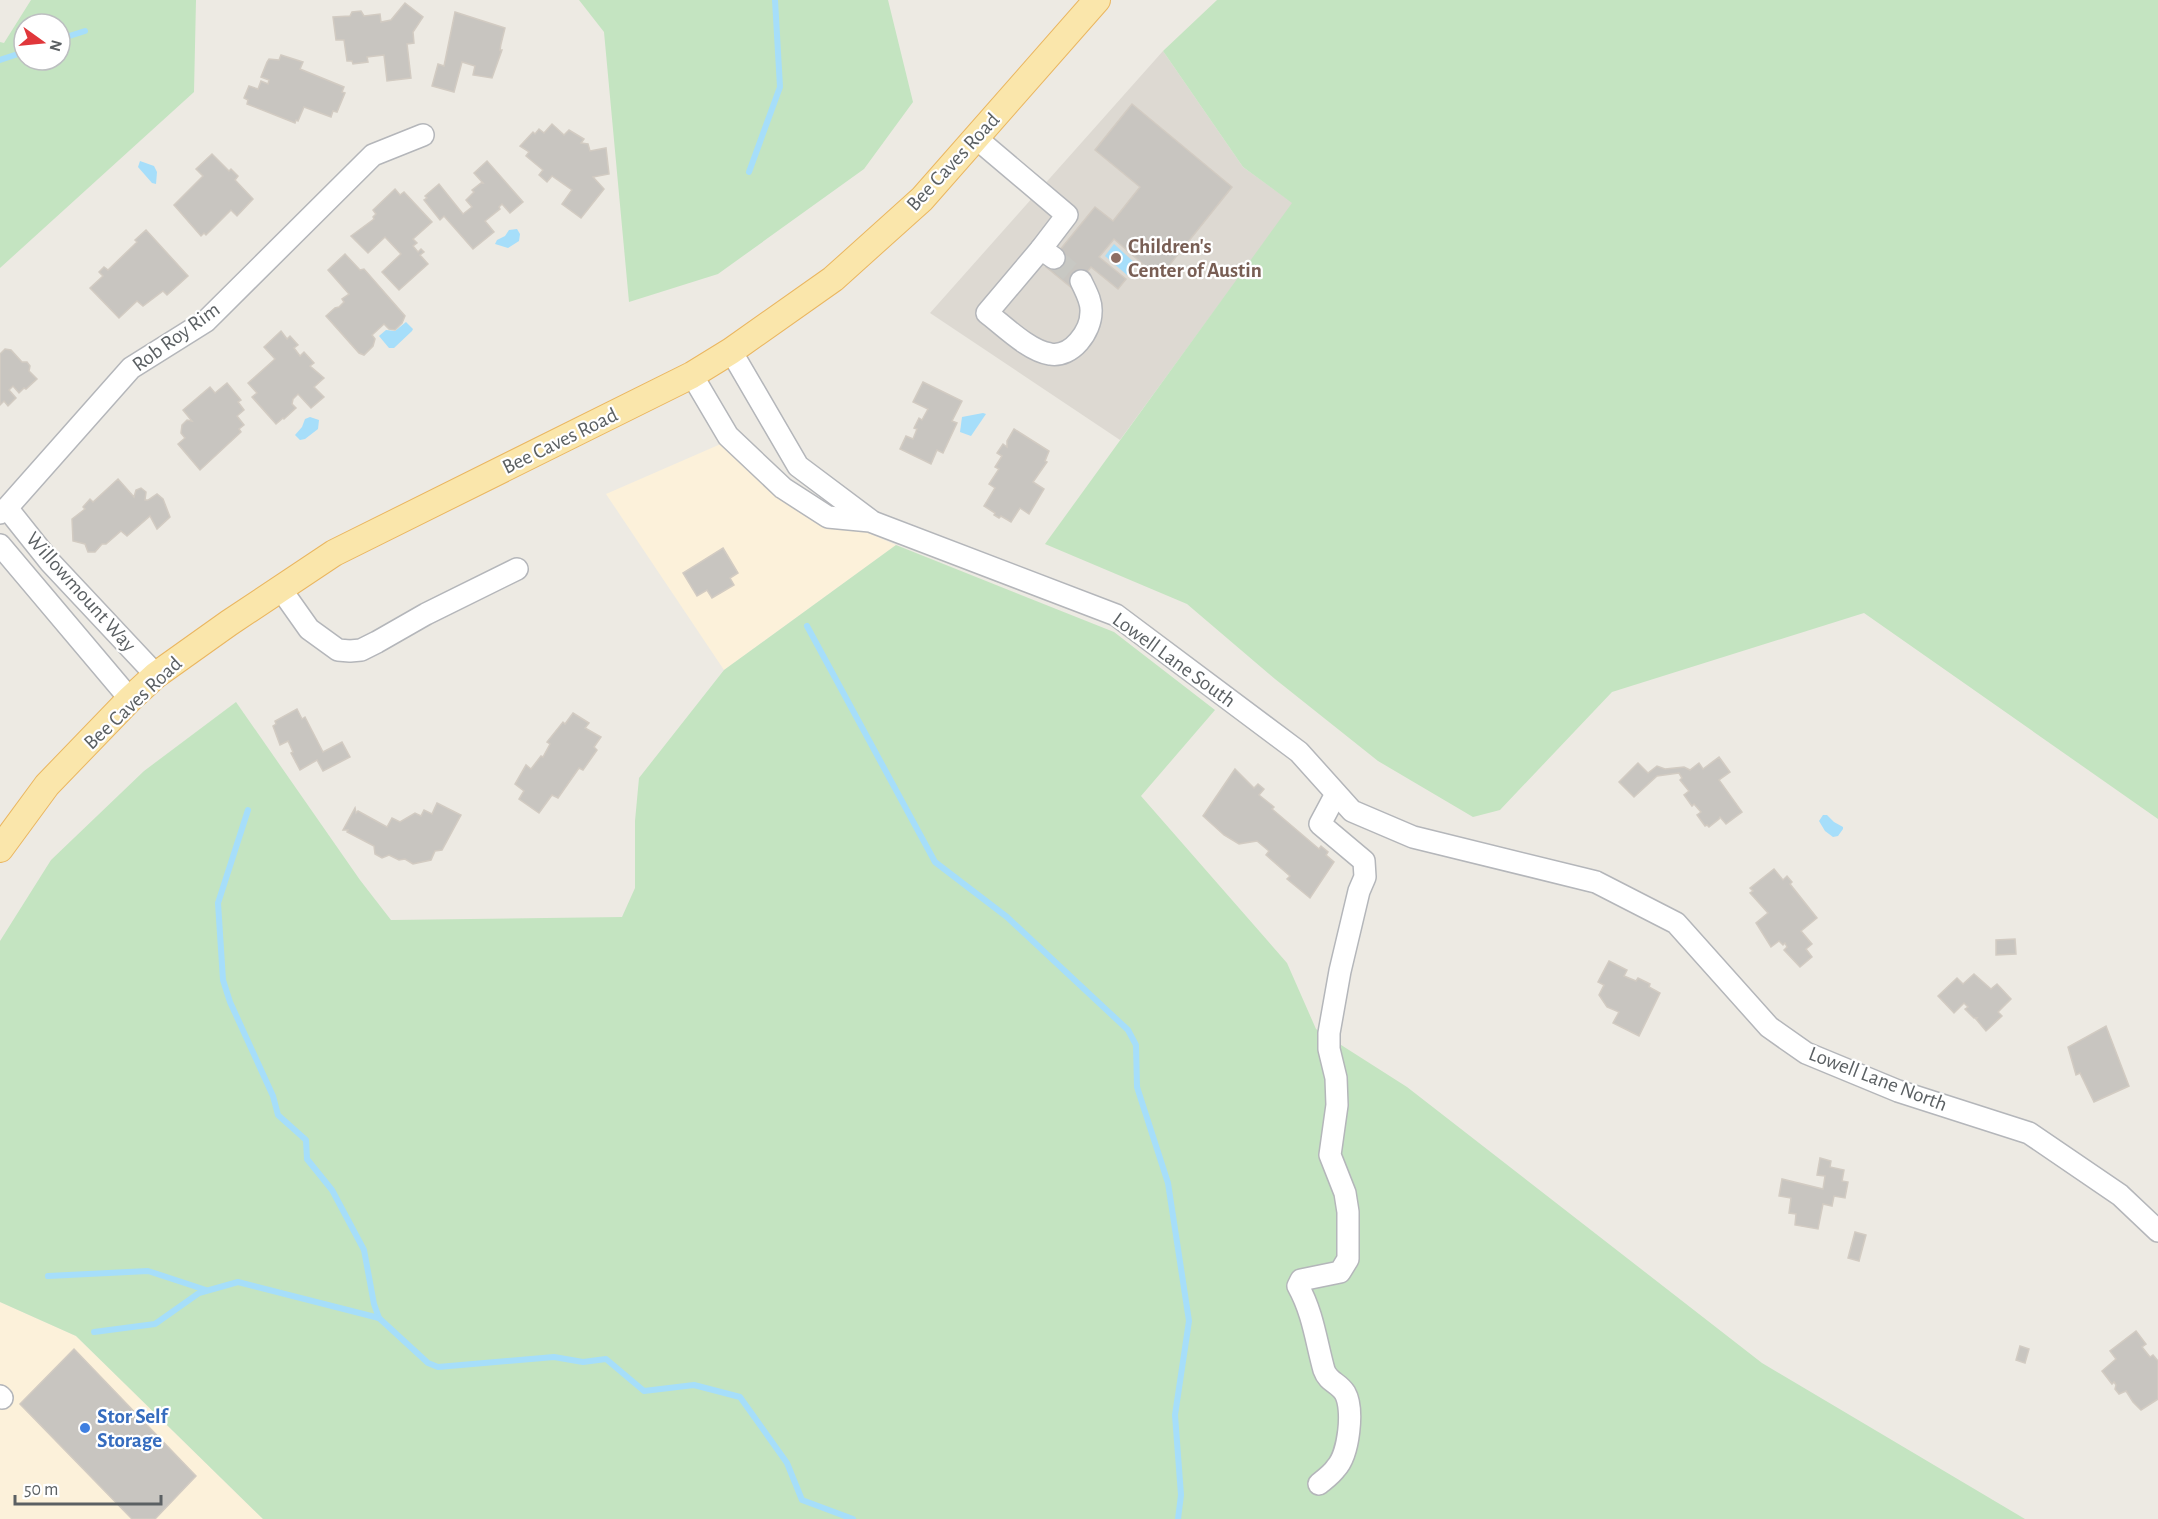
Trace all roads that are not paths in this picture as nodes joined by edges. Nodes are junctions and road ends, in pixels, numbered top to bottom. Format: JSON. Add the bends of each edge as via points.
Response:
{"nodes":[{"id":1,"x":1098,"y":0,"type":"edge"},
{"id":2,"x":423,"y":135,"type":"dead end"},
{"id":3,"x":976,"y":138,"type":"junction"},
{"id":4,"x":1081,"y":281,"type":"tunnel mouth"},
{"id":5,"x":731,"y":351,"type":"junction"},
{"id":6,"x":692,"y":375,"type":"junction"},
{"id":7,"x":4,"y":511,"type":"edge"},
{"id":8,"x":870,"y":521,"type":"junction"},
{"id":9,"x":0,"y":545,"type":"edge"},
{"id":10,"x":517,"y":569,"type":"dead end"},
{"id":11,"x":280,"y":588,"type":"junction"},
{"id":12,"x":156,"y":675,"type":"junction"},
{"id":13,"x":130,"y":699,"type":"junction"},
{"id":14,"x":1336,"y":794,"type":"junction"},
{"id":15,"x":1413,"y":837,"type":"joint"},
{"id":16,"x":0,"y":849,"type":"edge"},
{"id":17,"x":2158,"y":1231,"type":"edge"},
{"id":18,"x":1319,"y":1484,"type":"dead end"}],
"edges":[{"from":1,"to":3,"type":"main road","name":"Bee Caves Road"},
{"from":2,"to":7,"type":"street","name":"Rob Roy Rim","via":[[374,155],[206,321],[131,368]]},
{"from":3,"to":4,"type":"street","via":[[1067,216],[1048,254],[987,313],[1036,350],[1060,354],[1089,328],[1092,310]]},
{"from":3,"to":5,"type":"main road","name":"Bee Caves Road","via":[[921,199],[832,279]]},
{"from":5,"to":6,"type":"main road","name":"Bee Caves Road"},
{"from":5,"to":8,"type":"street","name":"Lowell Lane South","via":[[798,466]]},
{"from":6,"to":8,"type":"street","name":"Lowell Lane South","via":[[728,436],[783,488],[828,517]]},
{"from":6,"to":11,"type":"main road","name":"Bee Caves Road","via":[[334,553]]},
{"from":7,"to":12,"type":"street","name":"Willowmount Way"},
{"from":8,"to":14,"type":"street","name":"Lowell Lane South","via":[[1116,615],[1299,752]]},
{"from":9,"to":13,"type":"street","name":"Willowmount Way"},
{"from":10,"to":11,"type":"street","via":[[361,650],[350,651],[338,650],[309,629]]},
{"from":11,"to":12,"type":"main road","name":"Bee Caves Road"},
{"from":12,"to":13,"type":"main road","name":"Bee Caves Road"},
{"from":13,"to":16,"type":"main road","name":"Bee Caves Road","via":[[48,785]]},
{"from":14,"to":15,"type":"street","name":"Lowell Lane South","via":[[1352,811]]},
{"from":14,"to":18,"type":"street","via":[[1320,824],[1364,861],[1365,877],[1340,971],[1329,1033],[1337,1105],[1330,1155],[1345,1193],[1348,1259],[1340,1272],[1301,1280],[1298,1286],[1314,1324],[1327,1377],[1343,1390],[1349,1402],[1345,1452],[1338,1467]]},
{"from":15,"to":17,"type":"street","name":"Lowell Lane North","via":[[1596,882],[1676,922],[1769,1027],[1806,1053],[1898,1091],[2030,1134],[2120,1195]]}]}
